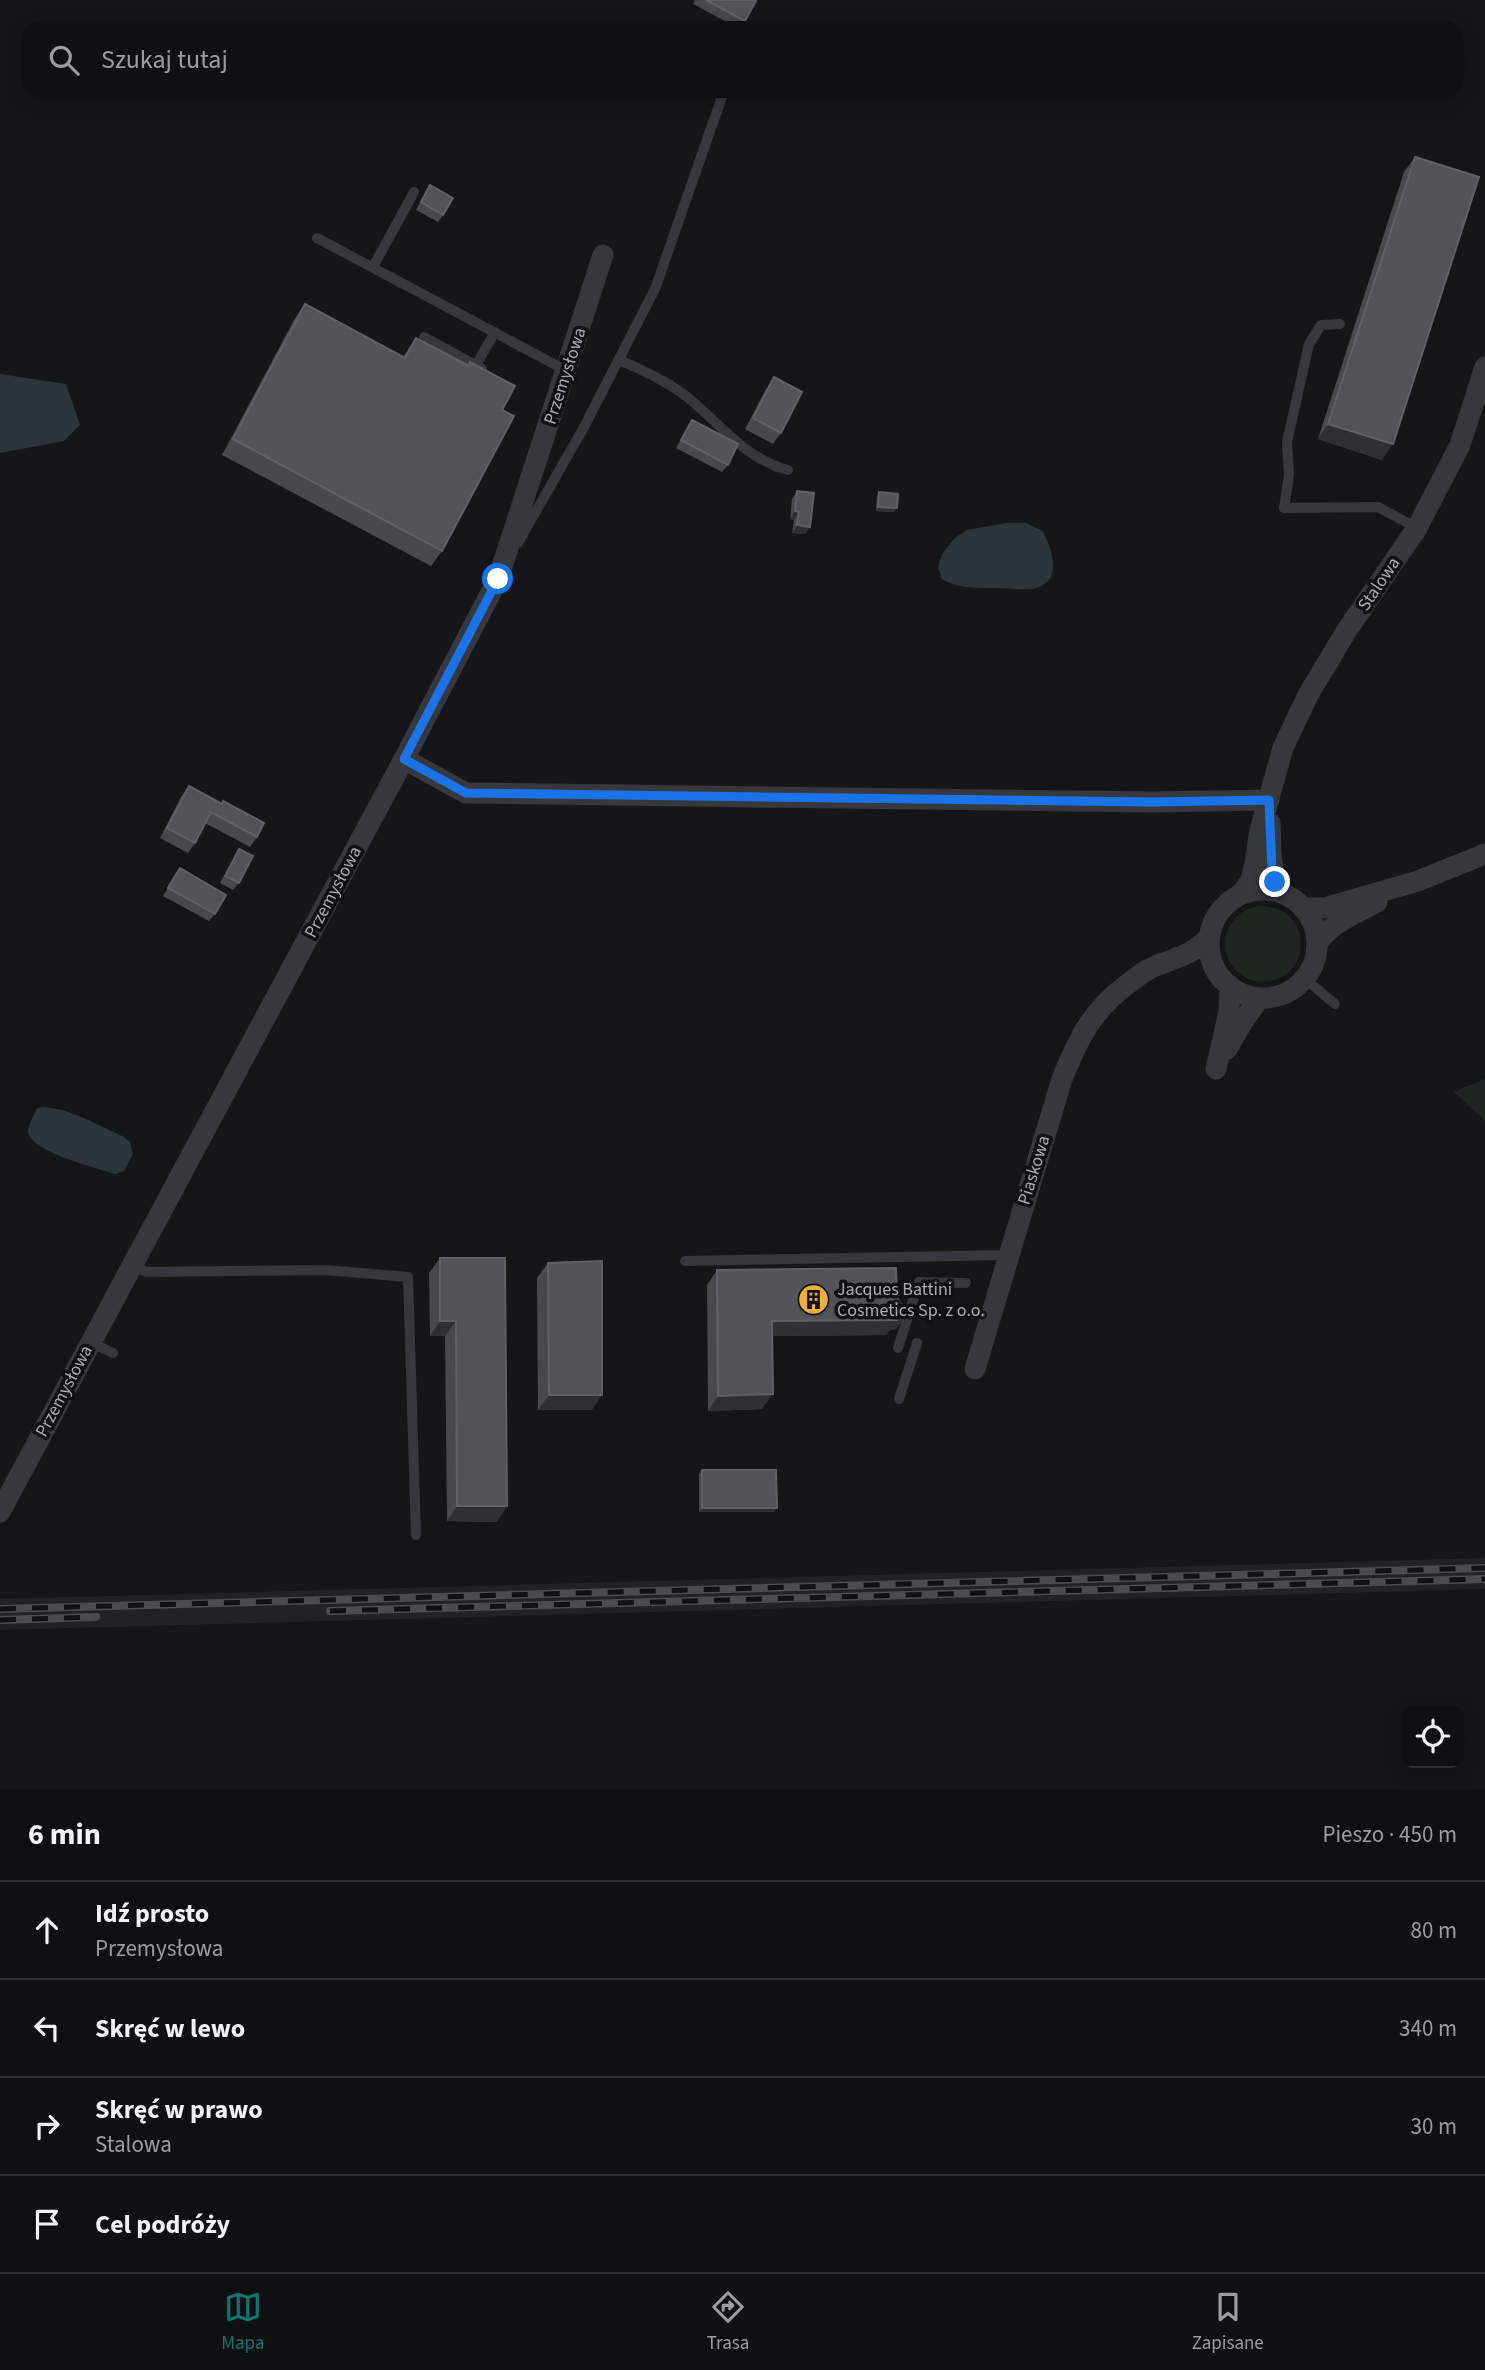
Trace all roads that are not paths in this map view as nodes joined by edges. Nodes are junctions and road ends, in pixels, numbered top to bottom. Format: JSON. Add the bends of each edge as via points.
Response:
{"nodes":[{"id":1,"x":722,"y":98,"type":"edge"},
{"id":2,"x":414,"y":192,"type":"dead end"},
{"id":3,"x":317,"y":237,"type":"dead end"},
{"id":4,"x":603,"y":255,"type":"dead end"},
{"id":5,"x":373,"y":267,"type":"junction"},
{"id":6,"x":1340,"y":324,"type":"dead end"},
{"id":7,"x":495,"y":332,"type":"junction"},
{"id":8,"x":424,"y":337,"type":"dead end"},
{"id":9,"x":619,"y":360,"type":"junction"},
{"id":10,"x":476,"y":365,"type":"junction"},
{"id":11,"x":1485,"y":367,"type":"edge"},
{"id":12,"x":567,"y":371,"type":"junction"},
{"id":13,"x":497,"y":377,"type":"edge"},
{"id":14,"x":788,"y":470,"type":"dead end"},
{"id":15,"x":1417,"y":528,"type":"junction"},
{"id":16,"x":498,"y":579,"type":"junction"},
{"id":17,"x":404,"y":759,"type":"junction"},
{"id":18,"x":1269,"y":800,"type":"junction"},
{"id":19,"x":1485,"y":854,"type":"edge"},
{"id":20,"x":1418,"y":881,"type":"junction"},
{"id":21,"x":1282,"y":893,"type":"junction"},
{"id":22,"x":1241,"y":894,"type":"junction"},
{"id":23,"x":1303,"y":908,"type":"junction"},
{"id":24,"x":1208,"y":938,"type":"junction"},
{"id":25,"x":1317,"y":944,"type":"junction"},
{"id":26,"x":1304,"y":978,"type":"junction"},
{"id":27,"x":1224,"y":979,"type":"junction"},
{"id":28,"x":1124,"y":987,"type":"junction"},
{"id":29,"x":1261,"y":998,"type":"junction"},
{"id":30,"x":1335,"y":1004,"type":"dead end"},
{"id":31,"x":1008,"y":1255,"type":"junction"},
{"id":32,"x":685,"y":1261,"type":"dead end"},
{"id":33,"x":132,"y":1264,"type":"junction"},
{"id":34,"x":966,"y":1283,"type":"dead end"},
{"id":35,"x":90,"y":1342,"type":"junction"},
{"id":36,"x":917,"y":1343,"type":"dead end"},
{"id":37,"x":898,"y":1348,"type":"dead end"},
{"id":38,"x":113,"y":1353,"type":"dead end"},
{"id":39,"x":975,"y":1368,"type":"dead end"},
{"id":40,"x":899,"y":1399,"type":"dead end"},
{"id":41,"x":2,"y":1505,"type":"edge"},
{"id":42,"x":416,"y":1535,"type":"dead end"}],
"edges":[{"from":1,"to":9,"type":"lane","via":[[655,289]]},
{"from":2,"to":5,"type":"lane"},
{"from":3,"to":5,"type":"lane"},
{"from":4,"to":12,"type":"street","name":"Przemysłowa"},
{"from":5,"to":7,"type":"lane"},
{"from":6,"to":15,"type":"lane","via":[[1321,325],[1309,344],[1287,442],[1284,508],[1377,507]]},
{"from":7,"to":10,"type":"lane"},
{"from":7,"to":12,"type":"lane"},
{"from":8,"to":10,"type":"lane"},
{"from":9,"to":14,"type":"lane","via":[[682,393],[751,455]]},
{"from":9,"to":16,"type":"lane"},
{"from":10,"to":13,"type":"lane"},
{"from":11,"to":15,"type":"street","name":"Stalowa","via":[[1460,445]]},
{"from":12,"to":16,"type":"street","name":"Przemysłowa"},
{"from":15,"to":18,"type":"street","name":"Stalowa","via":[[1308,695],[1283,748]]},
{"from":16,"to":17,"type":"street","name":"Przemysłowa"},
{"from":17,"to":18,"type":"street","via":[[466,793]]},
{"from":17,"to":33,"type":"street","name":"Przemysłowa"},
{"from":18,"to":21,"type":"street","name":"Stalowa","via":[[1272,870]]},
{"from":18,"to":22,"type":"street","name":"Stalowa","via":[[1250,883]]},
{"from":19,"to":20,"type":"street"},
{"from":20,"to":23,"type":"street","via":[[1324,908]]},
{"from":20,"to":25,"type":"street","via":[[1332,926]]},
{"from":21,"to":22,"type":"street"},
{"from":21,"to":23,"type":"street"},
{"from":22,"to":24,"type":"street","via":[[1225,906]]},
{"from":23,"to":25,"type":"street"},
{"from":24,"to":27,"type":"street","via":[[1212,962]]},
{"from":24,"to":28,"type":"street","name":"Piaskowa","via":[[1201,947],[1148,969]]},
{"from":25,"to":26,"type":"street","via":[[1312,967]]},
{"from":26,"to":29,"type":"street","via":[[1294,988]]},
{"from":26,"to":30,"type":"lane"},
{"from":27,"to":28,"type":"street","name":"Piaskowa","via":[[1205,968],[1193,968]]},
{"from":27,"to":29,"type":"street","name":"Piaskowa","via":[[1240,993]]},
{"from":27,"to":29,"type":"street","via":[[1231,998],[1216,1069]]},
{"from":28,"to":31,"type":"street","name":"Piaskowa","via":[[1089,1021],[1077,1043]]},
{"from":31,"to":32,"type":"lane"},
{"from":31,"to":39,"type":"street","name":"Piaskowa"},
{"from":33,"to":35,"type":"street","name":"Przemysłowa"},
{"from":33,"to":42,"type":"lane","via":[[146,1272],[325,1270],[408,1276]]},
{"from":34,"to":37,"type":"lane","via":[[919,1282]]},
{"from":35,"to":38,"type":"lane"},
{"from":35,"to":41,"type":"street","name":"Przemysłowa"},
{"from":36,"to":40,"type":"lane"}]}
